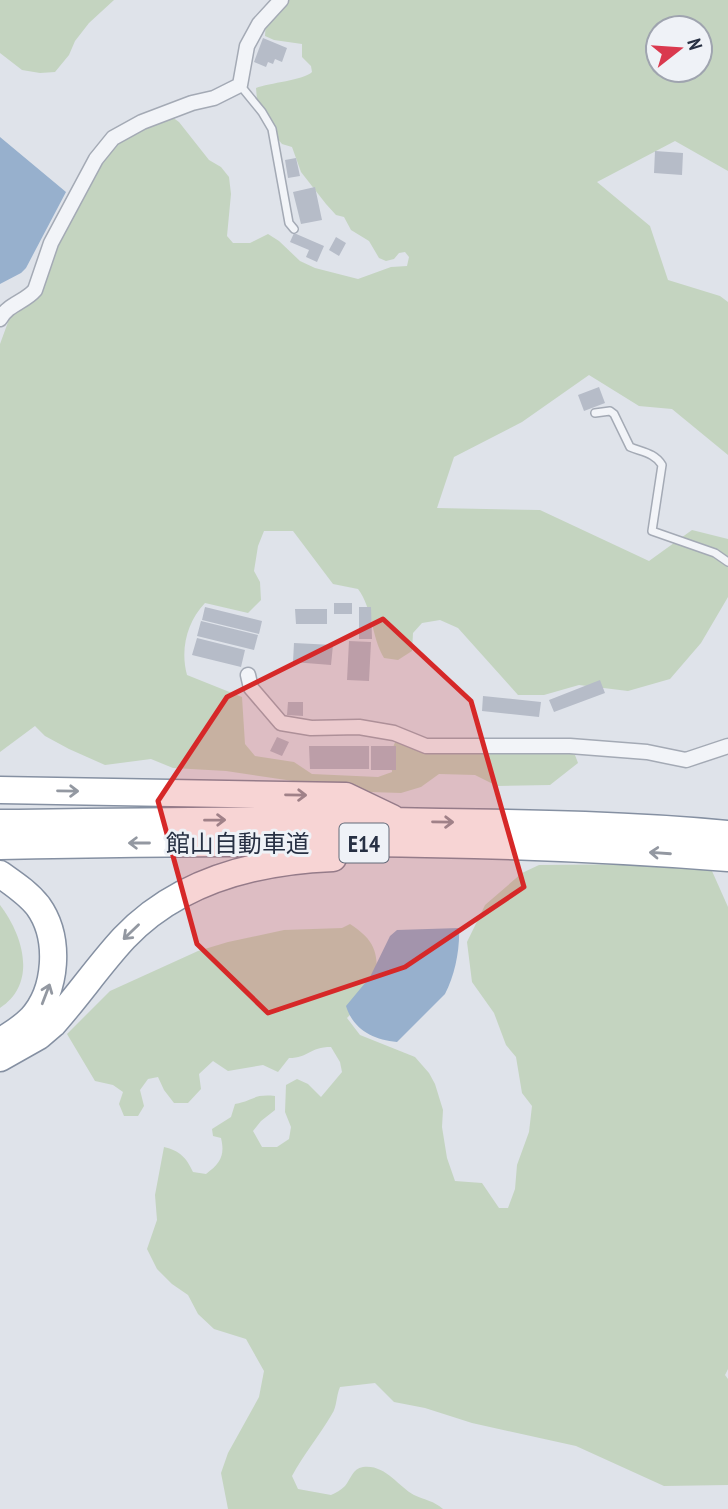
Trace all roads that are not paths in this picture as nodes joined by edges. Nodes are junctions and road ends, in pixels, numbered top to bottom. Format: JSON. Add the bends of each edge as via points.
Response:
{"nodes":[{"id":1,"x":281,"y":0,"type":"edge"},
{"id":2,"x":240,"y":85,"type":"junction"},
{"id":3,"x":294,"y":229,"type":"dead end"},
{"id":4,"x":0,"y":318,"type":"edge"},
{"id":5,"x":595,"y":414,"type":"dead end"},
{"id":6,"x":728,"y":562,"type":"edge"},
{"id":7,"x":248,"y":675,"type":"dead end"},
{"id":8,"x":728,"y":746,"type":"edge"},
{"id":9,"x":0,"y":790,"type":"edge"},
{"id":10,"x":400,"y":821,"type":"junction"},
{"id":11,"x":0,"y":823,"type":"edge"},
{"id":12,"x":728,"y":834,"type":"edge"},
{"id":13,"x":0,"y":846,"type":"edge"},
{"id":14,"x":548,"y":848,"type":"junction"},
{"id":15,"x":728,"y":858,"type":"edge"},
{"id":16,"x":0,"y":874,"type":"edge"},
{"id":17,"x":0,"y":1042,"type":"edge"},
{"id":18,"x":0,"y":1058,"type":"edge"}],
"edges":[{"from":1,"to":2,"type":"street","via":[[247,46]]},
{"from":2,"to":3,"type":"lane","via":[[272,129],[289,223]]},
{"from":2,"to":4,"type":"street","via":[[142,122],[113,138],[96,159],[51,243],[36,290]]},
{"from":5,"to":6,"type":"lane","via":[[614,414],[630,447],[653,455],[662,465],[652,531]]},
{"from":7,"to":8,"type":"street","via":[[251,688],[281,723],[359,727],[394,733],[426,746],[569,746],[686,760]]},
{"from":9,"to":10,"type":"highway","one_way":true,"via":[[345,796]]},
{"from":11,"to":10,"type":"highway","name":"館山自動車道","number":"E14","one_way":true},
{"from":10,"to":12,"type":"highway","name":"館山自動車道","number":"E14","one_way":true},
{"from":14,"to":13,"type":"highway","name":"館山自動車道","number":"E14","one_way":true,"via":[[307,842]]},
{"from":15,"to":14,"type":"highway","name":"館山自動車道","number":"E14","one_way":true},
{"from":14,"to":18,"type":"highway","one_way":true,"via":[[310,859],[221,875],[184,892],[146,918],[53,1024]]},
{"from":17,"to":16,"type":"highway","one_way":true,"via":[[31,1019],[43,1003],[52,965],[40,909]]}]}
